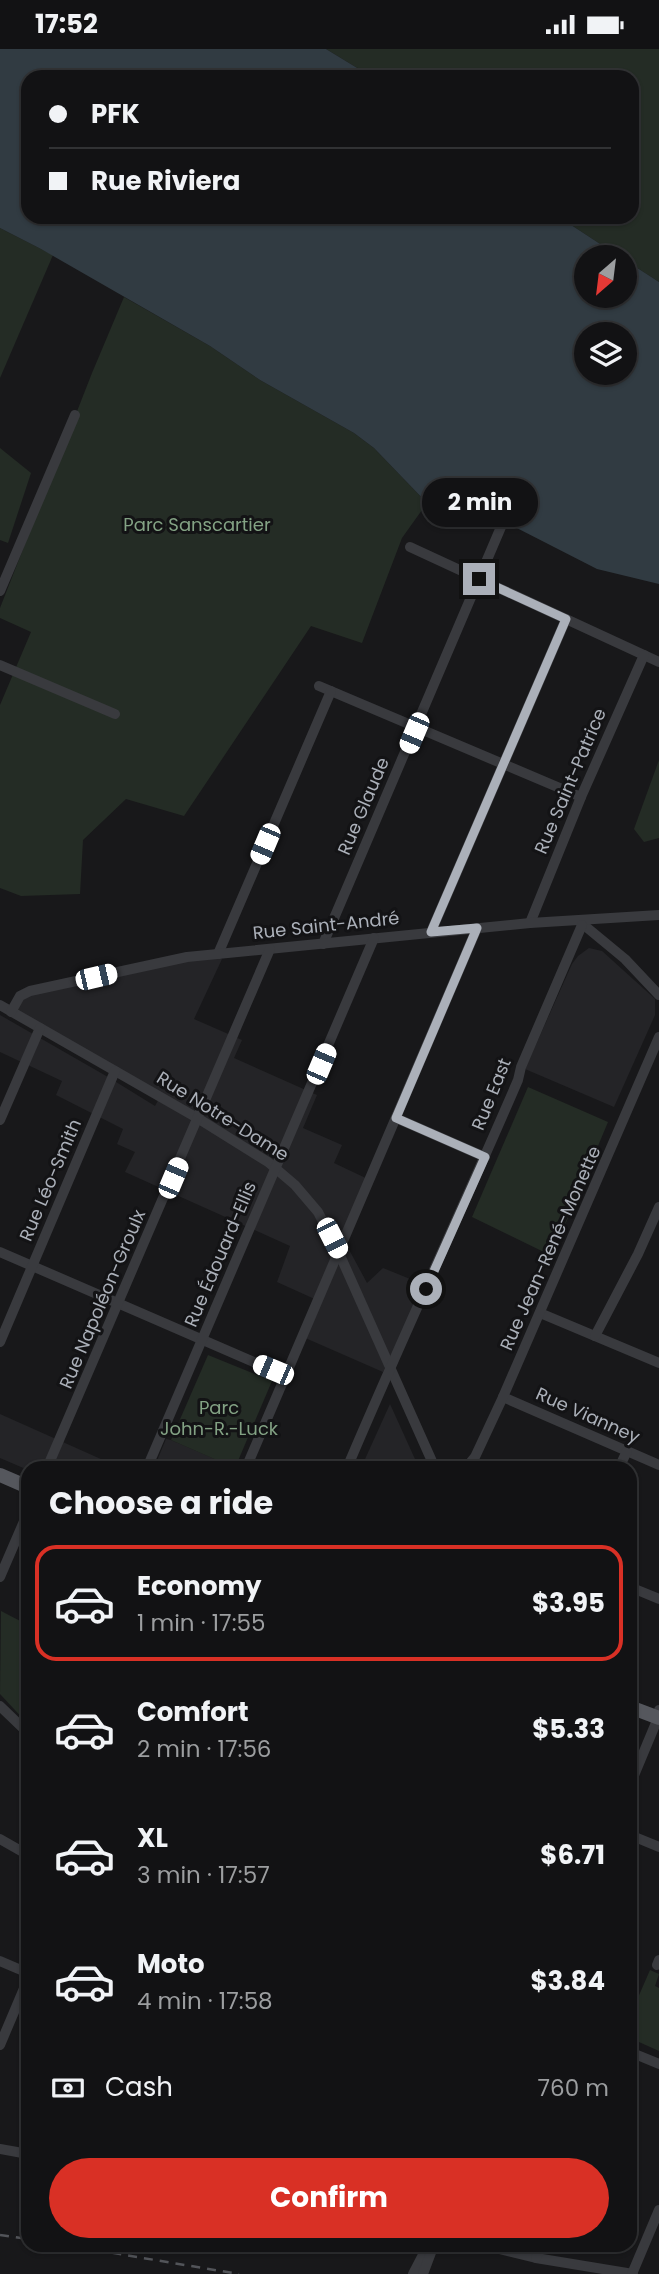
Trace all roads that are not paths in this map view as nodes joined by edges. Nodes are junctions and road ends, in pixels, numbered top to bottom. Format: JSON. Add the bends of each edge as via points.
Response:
{"nodes":[{"id":1,"x":75,"y":415,"type":"dead end"},
{"id":2,"x":501,"y":527,"type":"dead end"},
{"id":3,"x":410,"y":547,"type":"dead end"},
{"id":4,"x":479,"y":579,"type":"junction"},
{"id":5,"x":0,"y":591,"type":"edge"},
{"id":6,"x":566,"y":619,"type":"junction"},
{"id":7,"x":644,"y":655,"type":"junction"},
{"id":8,"x":659,"y":662,"type":"edge"},
{"id":9,"x":0,"y":665,"type":"edge"},
{"id":10,"x":319,"y":686,"type":"dead end"},
{"id":11,"x":331,"y":691,"type":"junction"},
{"id":12,"x":115,"y":714,"type":"dead end"},
{"id":13,"x":416,"y":727,"type":"junction"},
{"id":14,"x":503,"y":764,"type":"junction"},
{"id":15,"x":581,"y":797,"type":"junction"},
{"id":16,"x":659,"y":915,"type":"edge"},
{"id":17,"x":580,"y":922,"type":"junction"},
{"id":18,"x":530,"y":923,"type":"junction"},
{"id":19,"x":477,"y":928,"type":"junction"},
{"id":20,"x":431,"y":932,"type":"junction"},
{"id":21,"x":374,"y":938,"type":"junction"},
{"id":22,"x":323,"y":944,"type":"junction"},
{"id":23,"x":270,"y":949,"type":"junction"},
{"id":24,"x":218,"y":954,"type":"junction"},
{"id":25,"x":659,"y":995,"type":"edge"},
{"id":26,"x":0,"y":1005,"type":"edge"},
{"id":27,"x":11,"y":1011,"type":"junction"},
{"id":28,"x":40,"y":1028,"type":"junction"},
{"id":29,"x":659,"y":1037,"type":"edge"},
{"id":30,"x":115,"y":1071,"type":"junction"},
{"id":31,"x":396,"y":1118,"type":"junction"},
{"id":32,"x":199,"y":1119,"type":"junction"},
{"id":33,"x":0,"y":1120,"type":"edge"},
{"id":34,"x":485,"y":1157,"type":"junction"},
{"id":35,"x":276,"y":1167,"type":"junction"},
{"id":36,"x":659,"y":1207,"type":"edge"},
{"id":37,"x":0,"y":1252,"type":"edge"},
{"id":38,"x":339,"y":1253,"type":"junction"},
{"id":39,"x":33,"y":1266,"type":"junction"},
{"id":40,"x":119,"y":1304,"type":"junction"},
{"id":41,"x":540,"y":1313,"type":"junction"},
{"id":42,"x":596,"y":1336,"type":"junction"},
{"id":43,"x":202,"y":1340,"type":"junction"},
{"id":44,"x":0,"y":1342,"type":"edge"},
{"id":45,"x":659,"y":1363,"type":"edge"},
{"id":46,"x":389,"y":1368,"type":"junction"},
{"id":47,"x":286,"y":1375,"type":"junction"},
{"id":48,"x":503,"y":1397,"type":"junction"},
{"id":49,"x":626,"y":1451,"type":"junction"},
{"id":50,"x":50,"y":1461,"type":"edge"},
{"id":51,"x":150,"y":1461,"type":"edge"},
{"id":52,"x":249,"y":1461,"type":"edge"},
{"id":53,"x":350,"y":1461,"type":"edge"},
{"id":54,"x":432,"y":1461,"type":"edge"},
{"id":55,"x":472,"y":1461,"type":"edge"},
{"id":56,"x":622,"y":1461,"type":"edge"},
{"id":57,"x":659,"y":1465,"type":"edge"},
{"id":58,"x":0,"y":1475,"type":"edge"},
{"id":59,"x":21,"y":1484,"type":"edge"},
{"id":60,"x":21,"y":1528,"type":"edge"},
{"id":61,"x":0,"y":1577,"type":"edge"},
{"id":62,"x":637,"y":1590,"type":"edge"},
{"id":63,"x":659,"y":1599,"type":"edge"},
{"id":64,"x":0,"y":1706,"type":"edge"},
{"id":65,"x":637,"y":1710,"type":"edge"},
{"id":66,"x":659,"y":1710,"type":"edge"},
{"id":67,"x":659,"y":1718,"type":"edge"},
{"id":68,"x":21,"y":1726,"type":"edge"},
{"id":69,"x":637,"y":1769,"type":"edge"},
{"id":70,"x":637,"y":1838,"type":"edge"},
{"id":71,"x":0,"y":1839,"type":"edge"},
{"id":72,"x":659,"y":1847,"type":"edge"},
{"id":73,"x":21,"y":1851,"type":"edge"},
{"id":74,"x":0,"y":1961,"type":"edge"},
{"id":75,"x":21,"y":1970,"type":"edge"},
{"id":76,"x":21,"y":1996,"type":"edge"},
{"id":77,"x":0,"y":2045,"type":"edge"},
{"id":78,"x":637,"y":2055,"type":"edge"},
{"id":79,"x":659,"y":2064,"type":"edge"},
{"id":80,"x":0,"y":2149,"type":"edge"},
{"id":81,"x":21,"y":2153,"type":"edge"},
{"id":82,"x":659,"y":2210,"type":"edge"},
{"id":83,"x":424,"y":2252,"type":"edge"},
{"id":84,"x":431,"y":2252,"type":"edge"},
{"id":85,"x":512,"y":2252,"type":"edge"},
{"id":86,"x":539,"y":2252,"type":"edge"},
{"id":87,"x":536,"y":2258,"type":"junction"},
{"id":88,"x":413,"y":2274,"type":"edge"},
{"id":89,"x":423,"y":2274,"type":"edge"},
{"id":90,"x":632,"y":2274,"type":"edge"}],
"edges":[{"from":1,"to":5,"type":"street"},
{"from":2,"to":4,"type":"street","name":"Rue Glaude"},
{"from":3,"to":4,"type":"street"},
{"from":4,"to":6,"type":"street"},
{"from":4,"to":13,"type":"street","name":"Rue Glaude"},
{"from":6,"to":7,"type":"street"},
{"from":6,"to":14,"type":"street"},
{"from":7,"to":8,"type":"street"},
{"from":7,"to":15,"type":"street","name":"Rue Saint-Patrice"},
{"from":9,"to":12,"type":"street"},
{"from":10,"to":11,"type":"street"},
{"from":11,"to":13,"type":"street"},
{"from":11,"to":24,"type":"street"},
{"from":13,"to":14,"type":"street"},
{"from":13,"to":22,"type":"street","name":"Rue Glaude"},
{"from":14,"to":15,"type":"street"},
{"from":14,"to":20,"type":"street"},
{"from":15,"to":18,"type":"street","name":"Rue Saint-Patrice"},
{"from":16,"to":17,"type":"street","name":"Rue Saint-André"},
{"from":17,"to":18,"type":"street","name":"Rue Saint-André"},
{"from":17,"to":25,"type":"street"},
{"from":17,"to":34,"type":"street","name":"Rue East"},
{"from":18,"to":19,"type":"street","name":"Rue Saint-André"},
{"from":19,"to":20,"type":"street","name":"Rue Saint-André"},
{"from":19,"to":31,"type":"street"},
{"from":20,"to":21,"type":"street","name":"Rue Saint-André"},
{"from":21,"to":22,"type":"street","name":"Rue Saint-André"},
{"from":21,"to":35,"type":"street","name":"Rue Édouard-Ellis"},
{"from":22,"to":23,"type":"street","name":"Rue Saint-André"},
{"from":23,"to":24,"type":"street","name":"Rue Saint-André"},
{"from":23,"to":32,"type":"street","name":"Rue Napoléon-Groulx"},
{"from":24,"to":27,"type":"street","name":"Rue Saint-André","via":[[30,991],[20,996]]},
{"from":26,"to":27,"type":"street","name":"Rue Notre-Dame"},
{"from":27,"to":28,"type":"street","name":"Rue Notre-Dame"},
{"from":28,"to":30,"type":"street","name":"Rue Notre-Dame"},
{"from":28,"to":33,"type":"street"},
{"from":29,"to":41,"type":"street","name":"Rue Jean-René-Monette"},
{"from":30,"to":32,"type":"street","name":"Rue Notre-Dame"},
{"from":30,"to":39,"type":"street","name":"Rue Léo-Smith"},
{"from":31,"to":34,"type":"street"},
{"from":31,"to":38,"type":"street"},
{"from":32,"to":35,"type":"street","name":"Rue Notre-Dame"},
{"from":32,"to":40,"type":"street","name":"Rue Napoléon-Groulx"},
{"from":34,"to":46,"type":"street","name":"Rue East"},
{"from":35,"to":38,"type":"street","name":"Rue Notre-Dame","via":[[310,1202]]},
{"from":35,"to":43,"type":"street","name":"Rue Édouard-Ellis"},
{"from":36,"to":42,"type":"street"},
{"from":37,"to":39,"type":"street"},
{"from":38,"to":46,"type":"street","name":"Rue Notre-Dame"},
{"from":38,"to":47,"type":"street"},
{"from":39,"to":40,"type":"street"},
{"from":39,"to":44,"type":"street","name":"Rue Léo-Smith"},
{"from":40,"to":43,"type":"street"},
{"from":40,"to":50,"type":"street","name":"Rue Napoléon-Groulx"},
{"from":41,"to":42,"type":"street"},
{"from":41,"to":48,"type":"street","name":"Rue Jean-René-Monette"},
{"from":42,"to":45,"type":"street"},
{"from":43,"to":47,"type":"street"},
{"from":43,"to":51,"type":"street","name":"Rue Édouard-Ellis"},
{"from":46,"to":53,"type":"street","name":"Rue East"},
{"from":46,"to":54,"type":"street","name":"Rue Notre-Dame"},
{"from":47,"to":52,"type":"street"},
{"from":48,"to":49,"type":"street","name":"Rue Vianney"},
{"from":48,"to":55,"type":"street","name":"Rue Jean-René-Monette"},
{"from":49,"to":56,"type":"street"},
{"from":49,"to":57,"type":"street","name":"Rue Vianney"},
{"from":58,"to":59,"type":"main road"},
{"from":60,"to":61,"type":"street"},
{"from":62,"to":63,"type":"street"},
{"from":64,"to":68,"type":"street"},
{"from":65,"to":67,"type":"main road"},
{"from":66,"to":67,"type":"street"},
{"from":67,"to":69,"type":"street"},
{"from":70,"to":72,"type":"street"},
{"from":71,"to":73,"type":"street"},
{"from":74,"to":75,"type":"street"},
{"from":76,"to":77,"type":"street"},
{"from":78,"to":79,"type":"street"},
{"from":80,"to":81,"type":"street"},
{"from":82,"to":90,"type":"street"},
{"from":83,"to":88,"type":"street"},
{"from":84,"to":89,"type":"street"},
{"from":85,"to":87,"type":"street"},
{"from":86,"to":87,"type":"street"},
{"from":87,"to":90,"type":"street"}]}
